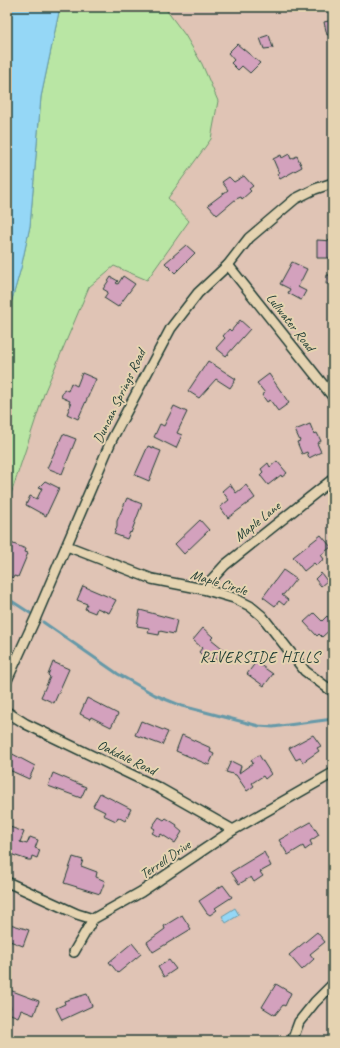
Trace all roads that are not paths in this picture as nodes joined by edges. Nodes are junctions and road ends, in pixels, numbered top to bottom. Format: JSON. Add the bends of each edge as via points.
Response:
{"nodes":[{"id":1,"x":333,"y":183,"type":"edge"},
{"id":2,"x":228,"y":264,"type":"junction"},
{"id":3,"x":333,"y":397,"type":"edge"},
{"id":4,"x":333,"y":478,"type":"edge"},
{"id":5,"x":67,"y":546,"type":"junction"},
{"id":6,"x":203,"y":589,"type":"junction"},
{"id":7,"x":7,"y":680,"type":"edge"},
{"id":8,"x":333,"y":690,"type":"edge"},
{"id":9,"x":7,"y":712,"type":"edge"},
{"id":10,"x":333,"y":773,"type":"edge"},
{"id":11,"x":233,"y":830,"type":"junction"},
{"id":12,"x":7,"y":882,"type":"edge"},
{"id":13,"x":93,"y":919,"type":"junction"},
{"id":14,"x":74,"y":952,"type":"dead end"},
{"id":15,"x":333,"y":984,"type":"edge"},
{"id":16,"x":292,"y":1041,"type":"edge"}],
"edges":[{"from":1,"to":2,"type":"street","name":"Duncan Springs Road","via":[[295,199],[249,238]]},
{"from":2,"to":3,"type":"street","name":"Lullwater Road"},
{"from":2,"to":5,"type":"street","name":"Duncan Springs Road","via":[[203,287],[181,313],[154,356],[143,383],[112,439]]},
{"from":4,"to":6,"type":"street","name":"Maple Lane","via":[[225,565]]},
{"from":5,"to":6,"type":"street","name":"Maple Circle","via":[[152,579]]},
{"from":5,"to":7,"type":"street","name":"Duncan Springs Road"},
{"from":6,"to":8,"type":"street","name":"Maple Circle","via":[[234,598],[250,606],[262,616],[305,671],[329,690]]},
{"from":9,"to":11,"type":"street","name":"Oakdale Road","via":[[26,724],[159,788]]},
{"from":10,"to":11,"type":"street","name":"Terrell Drive"},
{"from":11,"to":13,"type":"street","name":"Terrell Drive","via":[[141,892]]},
{"from":12,"to":13,"type":"street"},
{"from":13,"to":14,"type":"street"},
{"from":15,"to":16,"type":"street","via":[[299,1022]]}]}
